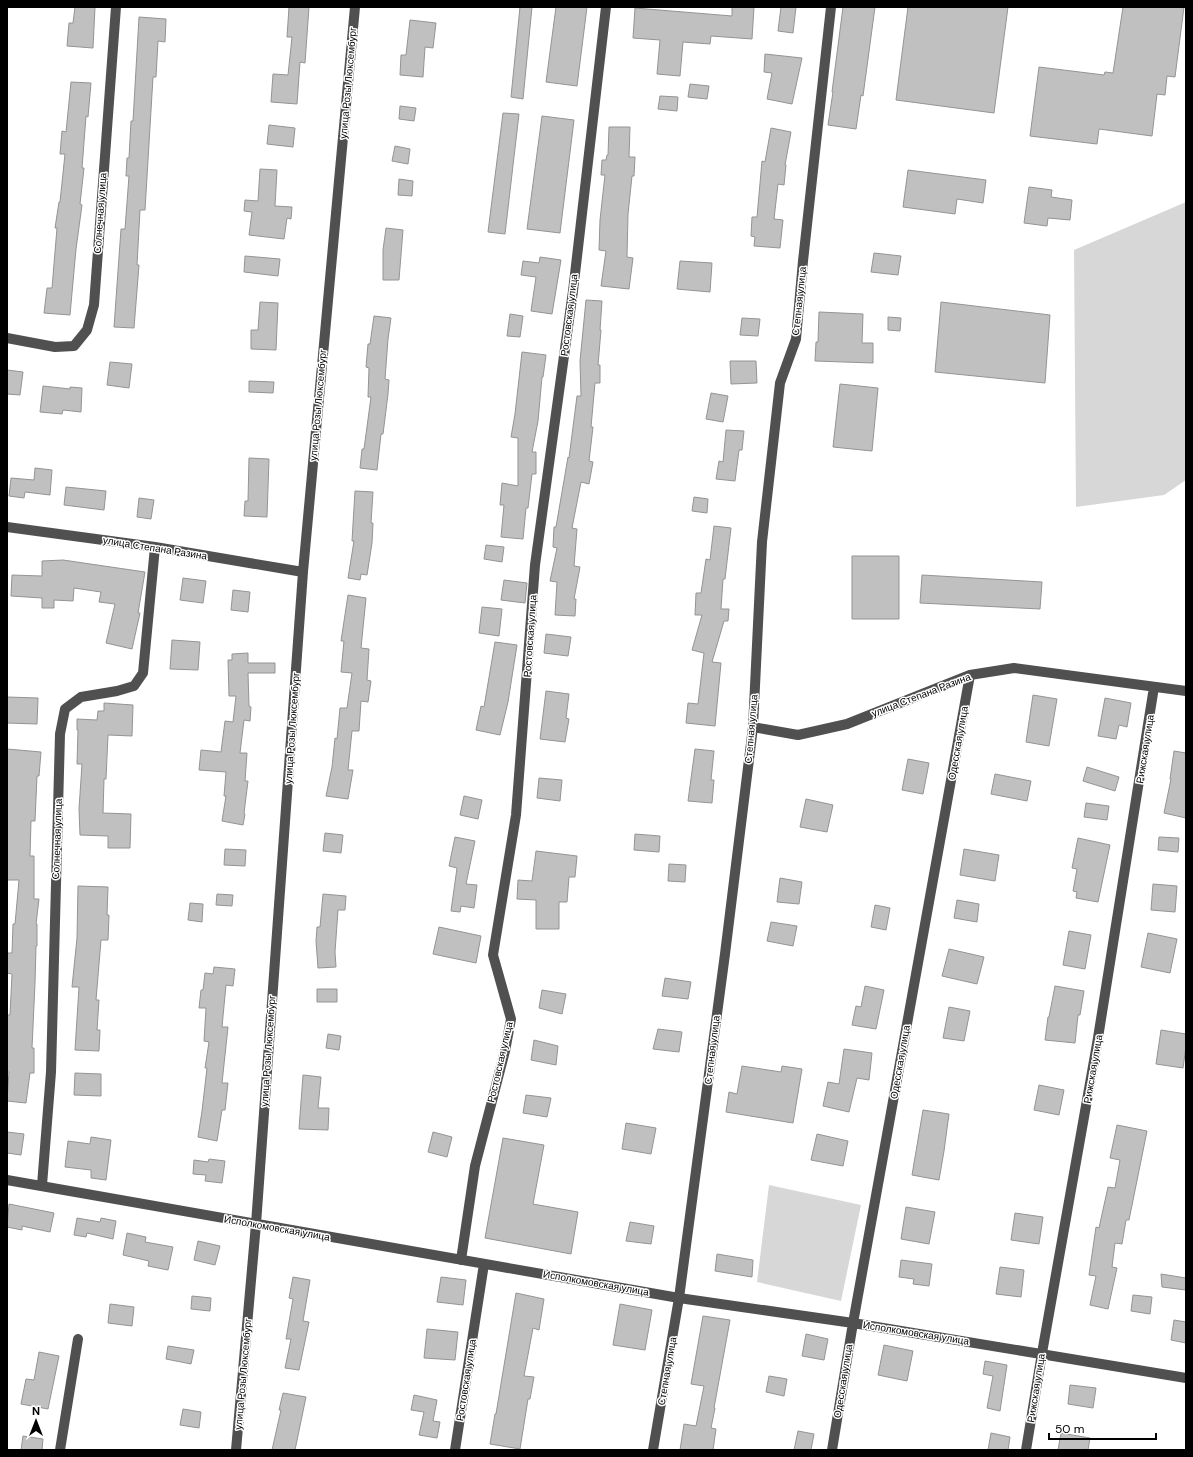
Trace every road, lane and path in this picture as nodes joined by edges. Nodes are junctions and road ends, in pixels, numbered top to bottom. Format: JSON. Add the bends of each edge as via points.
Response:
{"nodes":[{"id":1,"x":116,"y":7,"type":"edge"},
{"id":2,"x":356,"y":7,"type":"edge"},
{"id":3,"x":606,"y":7,"type":"edge"},
{"id":4,"x":831,"y":7,"type":"edge"},
{"id":5,"x":7,"y":338,"type":"edge"},
{"id":6,"x":7,"y":527,"type":"edge"},
{"id":7,"x":155,"y":547,"type":"junction"},
{"id":8,"x":303,"y":572,"type":"junction"},
{"id":9,"x":970,"y":674,"type":"junction"},
{"id":10,"x":1154,"y":687,"type":"junction"},
{"id":11,"x":1186,"y":691,"type":"edge"},
{"id":12,"x":753,"y":727,"type":"junction"},
{"id":13,"x":7,"y":1180,"type":"edge"},
{"id":14,"x":42,"y":1186,"type":"junction"},
{"id":15,"x":256,"y":1224,"type":"junction"},
{"id":16,"x":461,"y":1260,"type":"junction"},
{"id":17,"x":484,"y":1264,"type":"junction"},
{"id":18,"x":679,"y":1298,"type":"junction"},
{"id":19,"x":853,"y":1323,"type":"junction"},
{"id":20,"x":78,"y":1338,"type":"dead end"},
{"id":21,"x":1042,"y":1353,"type":"junction"},
{"id":22,"x":1186,"y":1378,"type":"edge"},
{"id":23,"x":60,"y":1450,"type":"edge"},
{"id":24,"x":236,"y":1450,"type":"edge"},
{"id":25,"x":455,"y":1450,"type":"edge"},
{"id":26,"x":653,"y":1450,"type":"edge"},
{"id":27,"x":832,"y":1450,"type":"edge"},
{"id":28,"x":1026,"y":1450,"type":"edge"}],
"edges":[{"from":1,"to":5,"type":"street","name":"Солнечная улица","via":[[94,305],[87,330],[74,346],[55,347]]},
{"from":2,"to":8,"type":"street","name":"улица Розы Люксембург"},
{"from":3,"to":16,"type":"street","name":"Ростовская улица","via":[[573,291],[535,565],[516,815],[493,955],[511,1019],[475,1166]]},
{"from":4,"to":12,"type":"street","name":"Степная улица","via":[[796,339],[780,383],[762,542]]},
{"from":6,"to":7,"type":"street","name":"улица Степана Разина"},
{"from":7,"to":8,"type":"street","name":"улица Степана Разина"},
{"from":7,"to":14,"type":"street","name":"Солнечная улица","via":[[143,673],[134,686],[81,697],[65,709],[60,734],[50,1072]]},
{"from":8,"to":15,"type":"street","name":"улица Розы Люксембург"},
{"from":9,"to":10,"type":"street","name":"улица Степана Разина","via":[[1014,668]]},
{"from":9,"to":12,"type":"street","name":"улица Степана Разина","via":[[847,724],[798,735]]},
{"from":9,"to":19,"type":"street","name":"Одесская улица"},
{"from":10,"to":11,"type":"street","name":"улица Степана Разина"},
{"from":10,"to":21,"type":"street","name":"Рижская улица","via":[[1097,1044]]},
{"from":12,"to":18,"type":"street","name":"Степная улица"},
{"from":13,"to":14,"type":"street","name":"Исполкомовская улица"},
{"from":14,"to":15,"type":"street","name":"Исполкомовская улица"},
{"from":15,"to":16,"type":"street","name":"Исполкомовская улица"},
{"from":15,"to":24,"type":"street","name":"улица Розы Люксембург"},
{"from":16,"to":17,"type":"street","name":"Исполкомовская улица"},
{"from":17,"to":18,"type":"street","name":"Исполкомовская улица"},
{"from":17,"to":25,"type":"street","name":"Ростовская улица"},
{"from":18,"to":19,"type":"street","name":"Исполкомовская улица"},
{"from":18,"to":26,"type":"street","name":"Степная улица"},
{"from":19,"to":21,"type":"street","name":"Исполкомовская улица"},
{"from":19,"to":27,"type":"street","name":"Одесская улица"},
{"from":20,"to":23,"type":"street"},
{"from":21,"to":22,"type":"street","name":"Исполкомовская улица"},
{"from":21,"to":28,"type":"street","name":"Рижская улица"}]}
